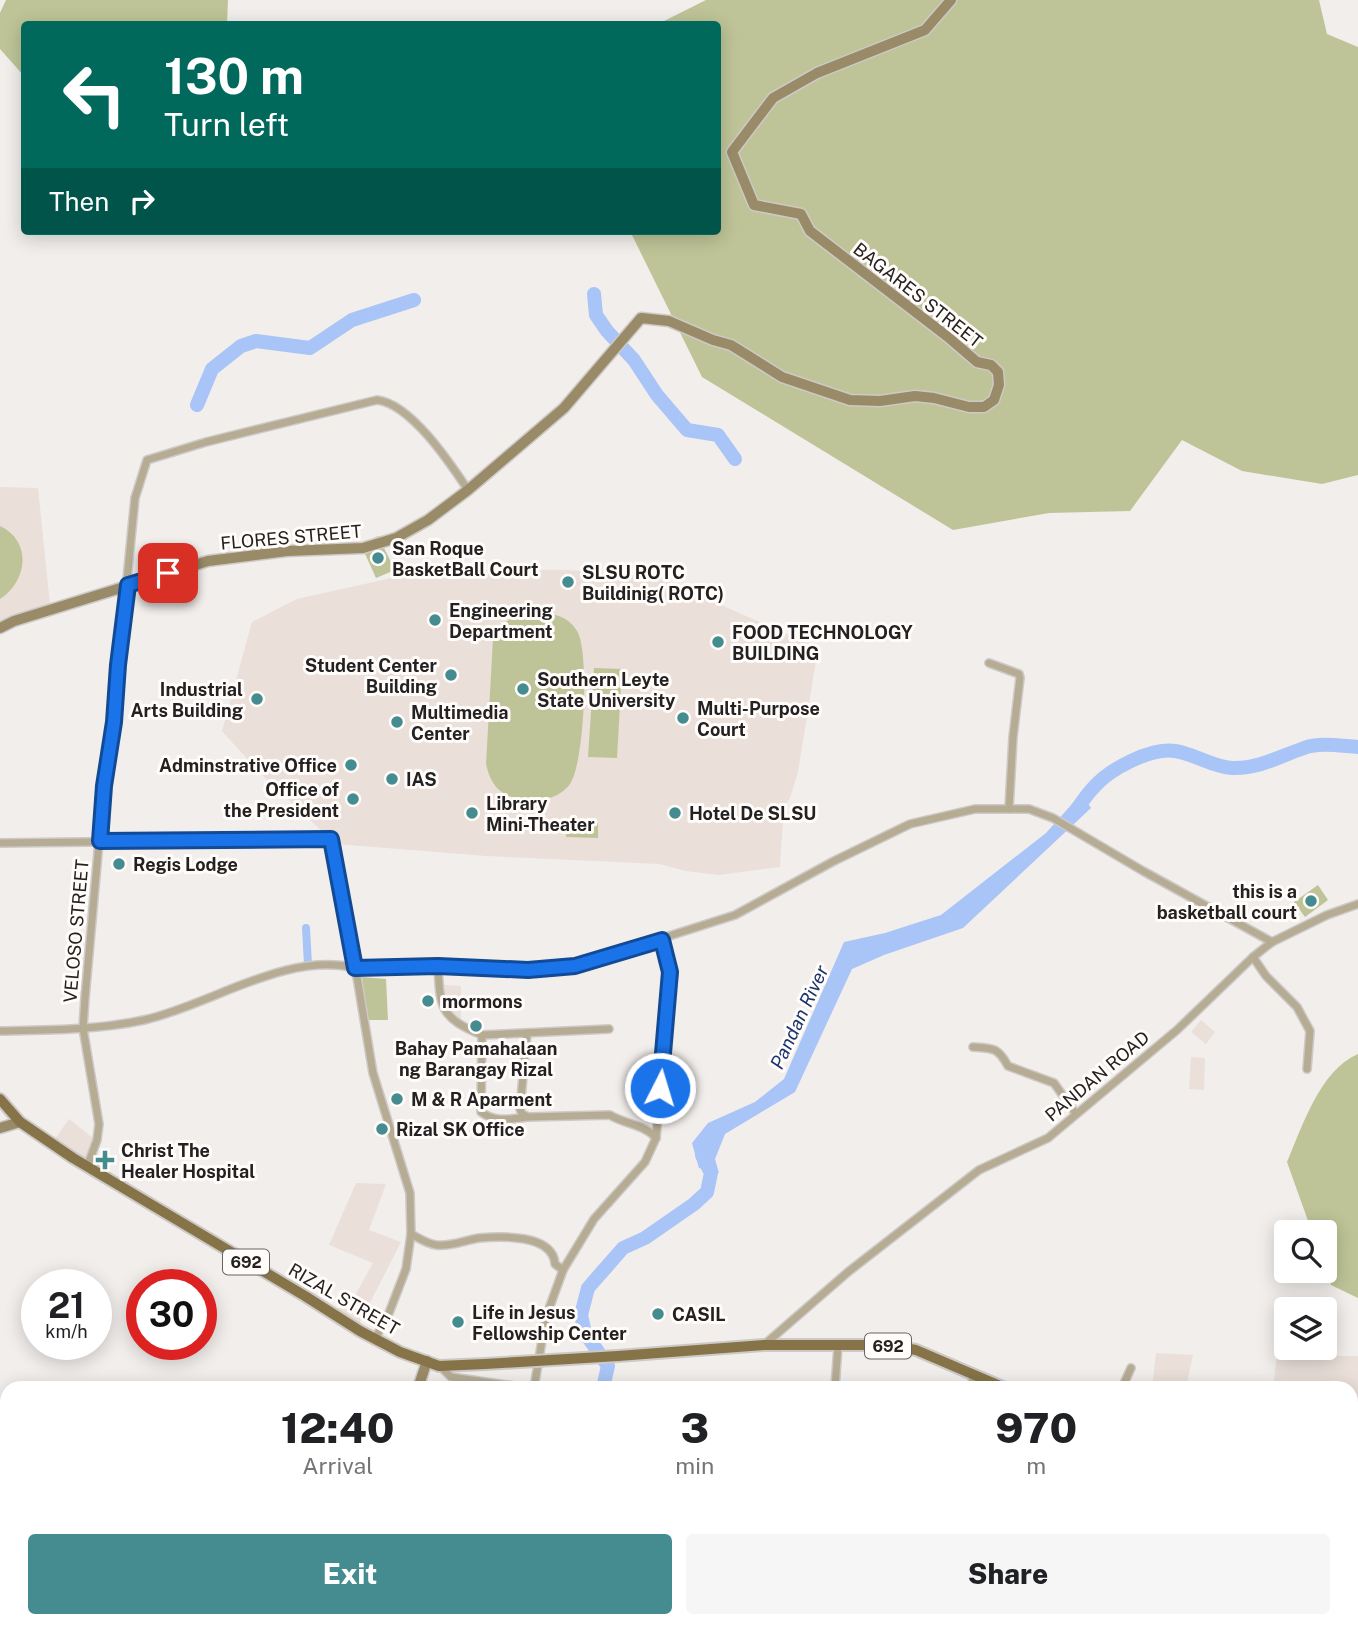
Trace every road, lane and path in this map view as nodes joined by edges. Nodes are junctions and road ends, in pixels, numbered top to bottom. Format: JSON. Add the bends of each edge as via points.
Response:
{"nodes":[{"id":1,"x":951,"y":0,"type":"edge"},
{"id":2,"x":610,"y":356,"type":"joint"},
{"id":3,"x":468,"y":490,"type":"junction"},
{"id":4,"x":128,"y":585,"type":"junction"},
{"id":5,"x":0,"y":628,"type":"edge"},
{"id":6,"x":989,"y":663,"type":"dead end"},
{"id":7,"x":1009,"y":809,"type":"junction"},
{"id":8,"x":100,"y":841,"type":"junction"},
{"id":9,"x":0,"y":843,"type":"edge"},
{"id":10,"x":1358,"y":904,"type":"edge"},
{"id":11,"x":662,"y":940,"type":"junction"},
{"id":12,"x":1272,"y":942,"type":"junction"},
{"id":13,"x":1252,"y":957,"type":"junction"},
{"id":14,"x":438,"y":966,"type":"junction"},
{"id":15,"x":355,"y":968,"type":"junction"},
{"id":16,"x":83,"y":1028,"type":"junction"},
{"id":17,"x":609,"y":1029,"type":"dead end"},
{"id":18,"x":0,"y":1031,"type":"edge"},
{"id":19,"x":527,"y":1034,"type":"junction"},
{"id":20,"x":482,"y":1035,"type":"junction"},
{"id":21,"x":973,"y":1047,"type":"dead end"},
{"id":22,"x":1307,"y":1069,"type":"dead end"},
{"id":23,"x":0,"y":1099,"type":"edge"},
{"id":24,"x":1076,"y":1114,"type":"junction"},
{"id":25,"x":528,"y":1117,"type":"junction"},
{"id":26,"x":20,"y":1122,"type":"junction"},
{"id":27,"x":0,"y":1128,"type":"edge"},
{"id":28,"x":656,"y":1138,"type":"junction"},
{"id":29,"x":87,"y":1167,"type":"junction"},
{"id":30,"x":411,"y":1234,"type":"junction"},
{"id":31,"x":563,"y":1270,"type":"junction"},
{"id":32,"x":375,"y":1339,"type":"junction"},
{"id":33,"x":764,"y":1345,"type":"junction"},
{"id":34,"x":838,"y":1346,"type":"junction"},
{"id":35,"x":427,"y":1361,"type":"junction"},
{"id":36,"x":439,"y":1366,"type":"junction"},
{"id":37,"x":1131,"y":1368,"type":"dead end"},
{"id":38,"x":972,"y":1373,"type":"junction"},
{"id":39,"x":420,"y":1381,"type":"edge"},
{"id":40,"x":480,"y":1381,"type":"edge"},
{"id":41,"x":535,"y":1381,"type":"edge"},
{"id":42,"x":836,"y":1381,"type":"edge"},
{"id":43,"x":973,"y":1381,"type":"edge"},
{"id":44,"x":989,"y":1381,"type":"edge"},
{"id":45,"x":1125,"y":1381,"type":"edge"}],
"edges":[{"from":1,"to":2,"type":"street","name":"BAGARES STREET","via":[[925,30],[817,73],[773,98],[732,152],[754,205],[801,214],[810,231],[830,247],[977,362],[991,365],[998,372],[994,400],[984,407],[915,396],[850,400],[782,377],[731,345],[669,321],[641,318]]},
{"from":2,"to":3,"type":"street","name":"FLORES STREET","via":[[564,408]]},
{"from":3,"to":4,"type":"street","name":"FLORES STREET","via":[[407,532],[363,548],[246,554]]},
{"from":3,"to":4,"type":"street","name":"VELOSO STREET","via":[[413,420],[386,401],[357,403],[206,442],[147,460],[135,498]]},
{"from":4,"to":5,"type":"street","name":"FLORES STREET"},
{"from":4,"to":8,"type":"street","name":"VELOSO STREET"},
{"from":6,"to":7,"type":"street","via":[[1020,678]]},
{"from":7,"to":11,"type":"street","via":[[975,809],[910,824],[735,915]]},
{"from":7,"to":12,"type":"street","via":[[1029,808],[1053,818]]},
{"from":8,"to":9,"type":"street"},
{"from":8,"to":15,"type":"street","via":[[331,839]]},
{"from":8,"to":16,"type":"street","name":"VELOSO STREET"},
{"from":10,"to":12,"type":"street","name":"PANDAN ROAD"},
{"from":11,"to":14,"type":"street","via":[[575,966],[528,970]]},
{"from":11,"to":28,"type":"street","via":[[670,972]]},
{"from":12,"to":13,"type":"street","name":"PANDAN ROAD"},
{"from":13,"to":22,"type":"street","via":[[1297,1007],[1310,1031]]},
{"from":13,"to":24,"type":"street","name":"PANDAN ROAD","via":[[1177,1030]]},
{"from":14,"to":15,"type":"street"},
{"from":14,"to":20,"type":"street","via":[[445,1013]]},
{"from":15,"to":16,"type":"street","via":[[300,967],[144,1020]]},
{"from":15,"to":30,"type":"street","via":[[373,1073],[410,1193]]},
{"from":16,"to":18,"type":"street"},
{"from":16,"to":29,"type":"street","name":"VELOSO STREET","via":[[99,1124]]},
{"from":17,"to":19,"type":"street"},
{"from":19,"to":20,"type":"street"},
{"from":19,"to":25,"type":"street","via":[[520,1110]]},
{"from":20,"to":25,"type":"street","via":[[481,1112],[491,1119]]},
{"from":21,"to":24,"type":"street","via":[[991,1048],[1002,1054],[1008,1066],[1054,1083]]},
{"from":23,"to":26,"type":"main road","name":"RIZAL STREET","number":"692"},
{"from":24,"to":33,"type":"street","name":"PANDAN ROAD","via":[[1048,1138],[979,1170],[848,1272]]},
{"from":25,"to":28,"type":"street","via":[[610,1115]]},
{"from":26,"to":27,"type":"street"},
{"from":26,"to":29,"type":"main road","name":"RIZAL STREET","number":"692"},
{"from":28,"to":31,"type":"street","via":[[645,1162],[594,1219]]},
{"from":29,"to":32,"type":"main road","name":"RIZAL STREET","number":"692"},
{"from":30,"to":31,"type":"street","via":[[434,1245],[502,1237],[531,1241],[554,1254],[555,1264]]},
{"from":30,"to":32,"type":"street","via":[[399,1292]]},
{"from":31,"to":41,"type":"street","via":[[546,1317]]},
{"from":32,"to":35,"type":"main road","name":"RIZAL STREET","number":"692"},
{"from":33,"to":34,"type":"main road","number":"692"},
{"from":33,"to":36,"type":"main road","name":"RIZAL STREET","number":"692","bridge":true},
{"from":34,"to":38,"type":"main road","number":"692","via":[[916,1350]]},
{"from":34,"to":42,"type":"street"},
{"from":35,"to":36,"type":"main road","name":"RIZAL STREET","number":"692"},
{"from":35,"to":39,"type":"street"},
{"from":36,"to":40,"type":"street","via":[[452,1377]]},
{"from":37,"to":45,"type":"street"},
{"from":38,"to":43,"type":"street"},
{"from":38,"to":44,"type":"main road","number":"692"}]}
